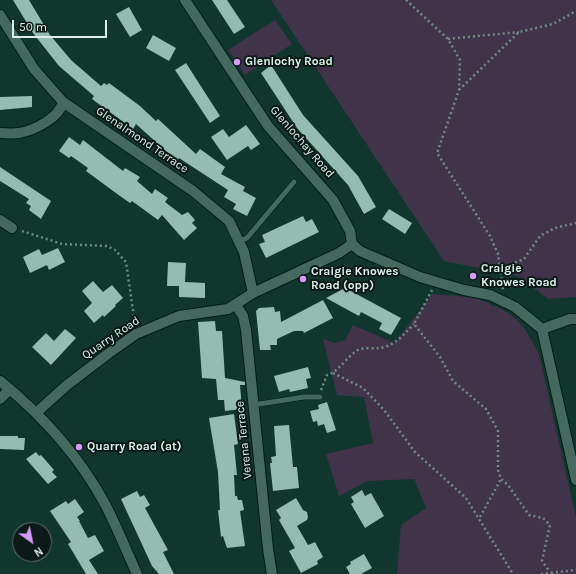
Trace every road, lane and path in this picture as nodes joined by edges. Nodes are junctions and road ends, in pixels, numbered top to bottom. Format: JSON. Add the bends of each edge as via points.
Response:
{"nodes":[{"id":1,"x":184,"y":0,"type":"edge"},
{"id":2,"x":406,"y":0,"type":"edge"},
{"id":3,"x":576,"y":11,"type":"edge"},
{"id":4,"x":0,"y":15,"type":"edge"},
{"id":5,"x":519,"y":32,"type":"junction"},
{"id":6,"x":448,"y":39,"type":"junction"},
{"id":7,"x":460,"y":90,"type":"junction"},
{"id":8,"x":63,"y":102,"type":"junction"},
{"id":9,"x":0,"y":133,"type":"edge"},
{"id":10,"x":294,"y":182,"type":"dead end"},
{"id":11,"x":0,"y":220,"type":"edge"},
{"id":12,"x":576,"y":223,"type":"edge"},
{"id":13,"x":12,"y":228,"type":"joint"},
{"id":14,"x":240,"y":241,"type":"junction"},
{"id":15,"x":352,"y":244,"type":"junction"},
{"id":16,"x":501,"y":268,"type":"junction"},
{"id":17,"x":435,"y":281,"type":"junction"},
{"id":18,"x":253,"y":293,"type":"junction"},
{"id":19,"x":504,"y":302,"type":"junction"},
{"id":20,"x":236,"y":305,"type":"junction"},
{"id":21,"x":576,"y":319,"type":"edge"},
{"id":22,"x":414,"y":324,"type":"junction"},
{"id":23,"x":542,"y":329,"type":"junction"},
{"id":24,"x":136,"y":334,"type":"junction"},
{"id":25,"x":333,"y":373,"type":"junction"},
{"id":26,"x":0,"y":381,"type":"edge"},
{"id":27,"x":10,"y":389,"type":"junction"},
{"id":28,"x":304,"y":397,"type":"junction"},
{"id":29,"x":320,"y":397,"type":"dead end"},
{"id":30,"x":0,"y":399,"type":"edge"},
{"id":31,"x":254,"y":405,"type":"junction"},
{"id":32,"x":36,"y":412,"type":"junction"},
{"id":33,"x":501,"y":479,"type":"junction"},
{"id":34,"x":576,"y":480,"type":"edge"},
{"id":35,"x":479,"y":517,"type":"junction"},
{"id":36,"x":576,"y":570,"type":"edge"},
{"id":37,"x":550,"y":572,"type":"junction"},
{"id":38,"x":137,"y":574,"type":"edge"},
{"id":39,"x":272,"y":574,"type":"edge"},
{"id":40,"x":513,"y":574,"type":"edge"},
{"id":41,"x":541,"y":574,"type":"edge"}],
"edges":[{"from":1,"to":15,"type":"street","name":"Glenlochay Road","via":[[268,126],[333,200],[350,231]]},
{"from":2,"to":6,"type":"path"},
{"from":3,"to":5,"type":"path","via":[[553,24]]},
{"from":4,"to":8,"type":"street","name":"Glenalmond Terrace","via":[[34,70]]},
{"from":5,"to":6,"type":"path"},
{"from":5,"to":7,"type":"path"},
{"from":6,"to":7,"type":"path","via":[[460,60]]},
{"from":7,"to":16,"type":"path","via":[[437,154],[490,236]]},
{"from":8,"to":9,"type":"street","via":[[62,107],[40,126],[19,133]]},
{"from":8,"to":14,"type":"street","name":"Glenalmond Terrace","via":[[211,205],[229,221]]},
{"from":10,"to":14,"type":"lane","via":[[247,238]]},
{"from":11,"to":13,"type":"street"},
{"from":12,"to":16,"type":"path","via":[[555,228],[540,236],[524,259]]},
{"from":13,"to":24,"type":"path","via":[[62,244],[107,246],[115,250],[126,262]]},
{"from":14,"to":18,"type":"street","name":"Glenalmond Terrace"},
{"from":15,"to":17,"type":"street","via":[[374,258]]},
{"from":15,"to":18,"type":"street","via":[[339,253]]},
{"from":16,"to":19,"type":"path"},
{"from":17,"to":19,"type":"street","via":[[490,295]]},
{"from":17,"to":22,"type":"path","via":[[431,295]]},
{"from":18,"to":20,"type":"street"},
{"from":19,"to":23,"type":"street","via":[[515,307]]},
{"from":20,"to":24,"type":"street","name":"Quarry Road","via":[[228,309],[179,316]]},
{"from":20,"to":31,"type":"street","name":"Verena Terrace","via":[[243,316],[246,330]]},
{"from":21,"to":23,"type":"street"},
{"from":22,"to":25,"type":"path","via":[[393,345],[360,349],[347,357]]},
{"from":22,"to":33,"type":"path","via":[[440,357],[453,381],[486,410],[498,431],[498,470]]},
{"from":23,"to":34,"type":"street"},
{"from":24,"to":32,"type":"street","name":"Quarry Road","via":[[67,385]]},
{"from":25,"to":28,"type":"path","via":[[327,375],[318,394]]},
{"from":25,"to":35,"type":"path","via":[[363,388],[384,410],[415,452],[466,498]]},
{"from":26,"to":27,"type":"street"},
{"from":27,"to":30,"type":"street"},
{"from":27,"to":32,"type":"street"},
{"from":28,"to":29,"type":"lane"},
{"from":28,"to":31,"type":"lane"},
{"from":31,"to":39,"type":"street","name":"Verena Terrace"},
{"from":32,"to":38,"type":"street","via":[[77,460],[92,483],[116,525]]},
{"from":33,"to":35,"type":"path"},
{"from":33,"to":37,"type":"path","via":[[529,515],[543,518],[550,525],[542,561]]},
{"from":35,"to":40,"type":"path"},
{"from":36,"to":37,"type":"path"},
{"from":37,"to":41,"type":"path"}]}
